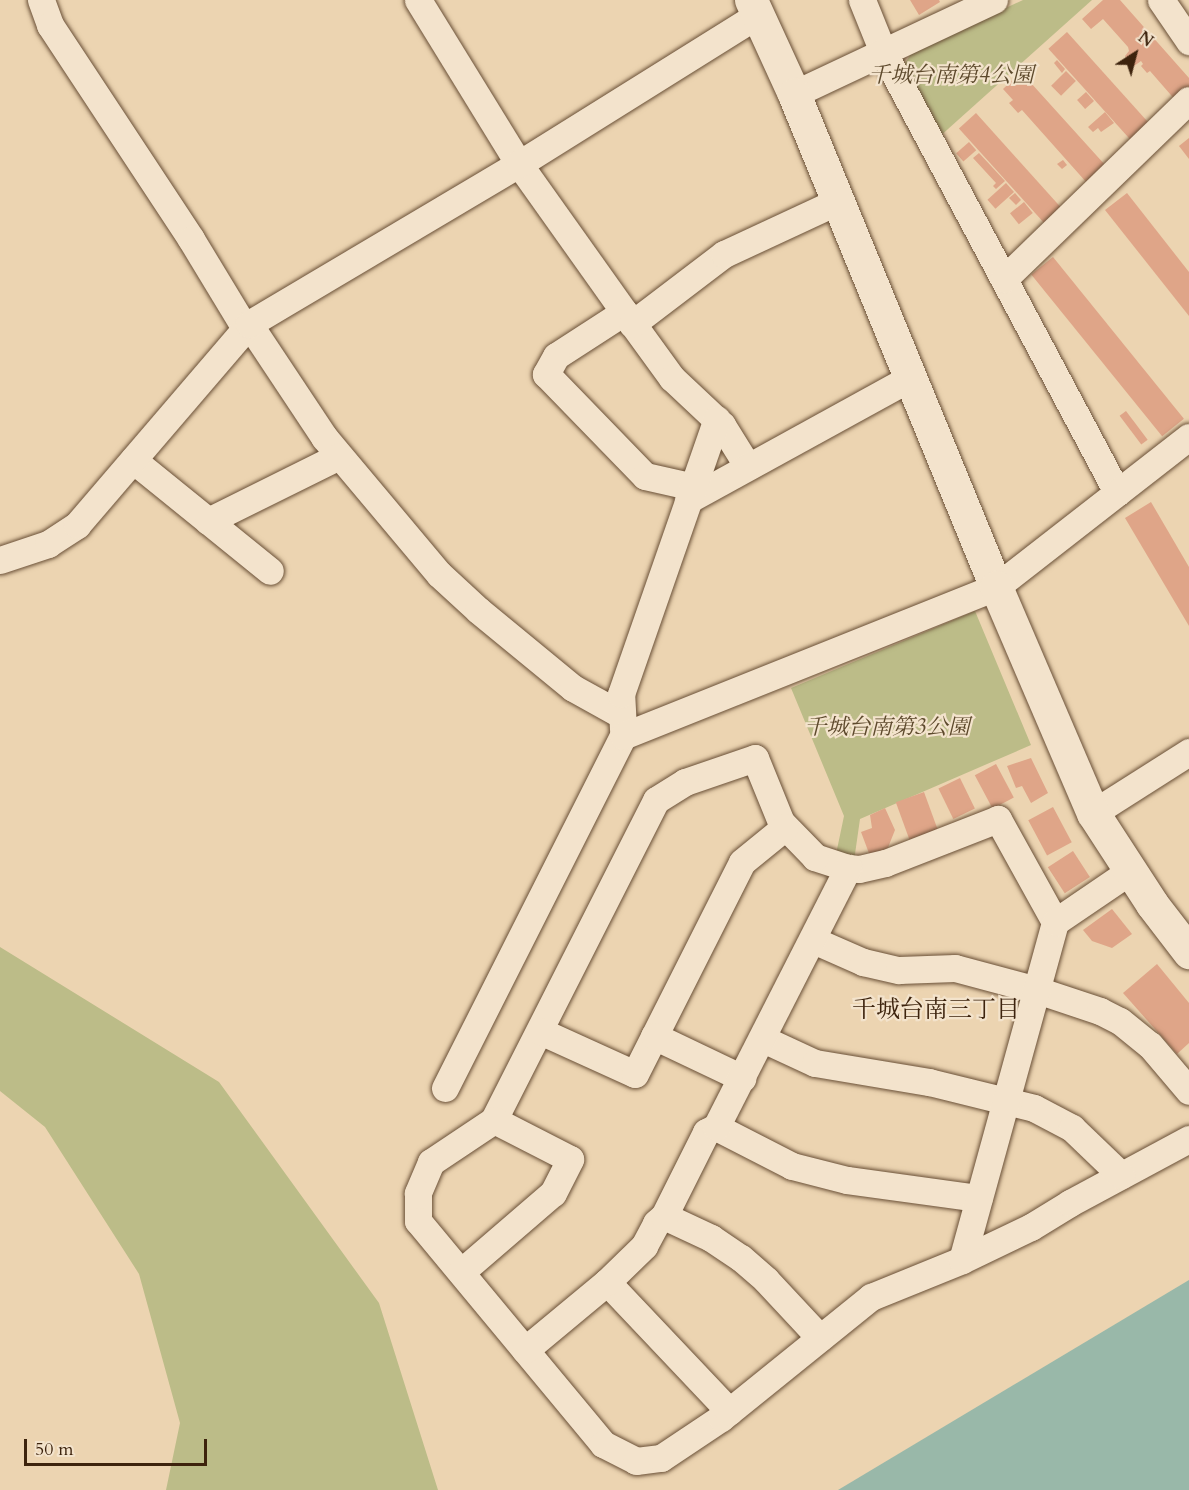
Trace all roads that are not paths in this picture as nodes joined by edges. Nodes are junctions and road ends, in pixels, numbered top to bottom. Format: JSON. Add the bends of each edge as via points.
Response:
{"nodes":[{"id":1,"x":41,"y":0,"type":"edge"},
{"id":2,"x":418,"y":0,"type":"edge"},
{"id":3,"x":862,"y":0,"type":"edge"},
{"id":4,"x":994,"y":0,"type":"edge"},
{"id":5,"x":1161,"y":0,"type":"edge"},
{"id":6,"x":754,"y":8,"type":"edge"},
{"id":7,"x":1189,"y":41,"type":"edge"},
{"id":8,"x":884,"y":52,"type":"junction"},
{"id":9,"x":794,"y":94,"type":"junction"},
{"id":10,"x":1189,"y":100,"type":"edge"},
{"id":11,"x":519,"y":164,"type":"junction"},
{"id":12,"x":838,"y":201,"type":"junction"},
{"id":13,"x":1004,"y":279,"type":"junction"},
{"id":14,"x":628,"y":318,"type":"junction"},
{"id":15,"x":247,"y":326,"type":"junction"},
{"id":16,"x":910,"y":378,"type":"junction"},
{"id":17,"x":717,"y":419,"type":"junction"},
{"id":18,"x":1189,"y":437,"type":"edge"},
{"id":19,"x":339,"y":456,"type":"junction"},
{"id":20,"x":133,"y":460,"type":"junction"},
{"id":21,"x":748,"y":467,"type":"junction"},
{"id":22,"x":691,"y":493,"type":"junction"},
{"id":23,"x":1117,"y":493,"type":"junction"},
{"id":24,"x":208,"y":521,"type":"junction"},
{"id":25,"x":0,"y":560,"type":"edge"},
{"id":26,"x":270,"y":571,"type":"dead end"},
{"id":27,"x":996,"y":587,"type":"junction"},
{"id":28,"x":622,"y":726,"type":"junction"},
{"id":29,"x":1189,"y":752,"type":"edge"},
{"id":30,"x":1094,"y":813,"type":"junction"},
{"id":31,"x":785,"y":827,"type":"junction"},
{"id":32,"x":848,"y":868,"type":"junction"},
{"id":33,"x":1130,"y":871,"type":"junction"},
{"id":34,"x":1055,"y":922,"type":"junction"},
{"id":35,"x":813,"y":940,"type":"junction"},
{"id":36,"x":1189,"y":952,"type":"edge"},
{"id":37,"x":1037,"y":990,"type":"junction"},
{"id":38,"x":540,"y":1030,"type":"junction"},
{"id":39,"x":654,"y":1036,"type":"junction"},
{"id":40,"x":763,"y":1039,"type":"junction"},
{"id":41,"x":742,"y":1078,"type":"junction"},
{"id":42,"x":444,"y":1088,"type":"dead end"},
{"id":43,"x":1189,"y":1091,"type":"edge"},
{"id":44,"x":1006,"y":1102,"type":"junction"},
{"id":45,"x":494,"y":1120,"type":"junction"},
{"id":46,"x":716,"y":1127,"type":"junction"},
{"id":47,"x":1189,"y":1139,"type":"edge"},
{"id":48,"x":1121,"y":1175,"type":"junction"},
{"id":49,"x":979,"y":1198,"type":"junction"},
{"id":50,"x":664,"y":1216,"type":"junction"},
{"id":51,"x":962,"y":1260,"type":"junction"},
{"id":52,"x":461,"y":1272,"type":"junction"},
{"id":53,"x":607,"y":1282,"type":"junction"},
{"id":54,"x":820,"y":1338,"type":"junction"},
{"id":55,"x":525,"y":1350,"type":"junction"},
{"id":56,"x":729,"y":1411,"type":"junction"}],
"edges":[{"from":1,"to":15,"type":"street","via":[[50,25]]},
{"from":2,"to":11,"type":"street"},
{"from":3,"to":8,"type":"street"},
{"from":4,"to":8,"type":"street"},
{"from":5,"to":7,"type":"street"},
{"from":6,"to":9,"type":"street"},
{"from":6,"to":11,"type":"street"},
{"from":8,"to":9,"type":"street"},
{"from":8,"to":13,"type":"street"},
{"from":9,"to":12,"type":"street"},
{"from":10,"to":13,"type":"street"},
{"from":11,"to":14,"type":"street"},
{"from":11,"to":15,"type":"street"},
{"from":12,"to":14,"type":"street","via":[[724,254]]},
{"from":12,"to":16,"type":"street"},
{"from":13,"to":23,"type":"street"},
{"from":14,"to":17,"type":"street","via":[[672,378]]},
{"from":14,"to":22,"type":"street","via":[[556,356],[546,374],[645,476]]},
{"from":15,"to":19,"type":"street"},
{"from":15,"to":20,"type":"street"},
{"from":16,"to":21,"type":"street"},
{"from":16,"to":27,"type":"street"},
{"from":17,"to":21,"type":"street"},
{"from":17,"to":22,"type":"street"},
{"from":18,"to":23,"type":"street"},
{"from":19,"to":24,"type":"street"},
{"from":19,"to":28,"type":"street","via":[[439,574]]},
{"from":20,"to":24,"type":"street"},
{"from":20,"to":25,"type":"street","via":[[77,525],[48,543]]},
{"from":21,"to":22,"type":"street"},
{"from":22,"to":28,"type":"street","via":[[621,694]]},
{"from":23,"to":27,"type":"street"},
{"from":24,"to":26,"type":"street"},
{"from":27,"to":28,"type":"street"},
{"from":27,"to":30,"type":"street"},
{"from":28,"to":42,"type":"street"},
{"from":29,"to":30,"type":"street"},
{"from":30,"to":33,"type":"street"},
{"from":31,"to":32,"type":"street","via":[[815,857]]},
{"from":31,"to":38,"type":"street","via":[[755,758],[685,782],[656,800]]},
{"from":31,"to":39,"type":"street","via":[[742,862]]},
{"from":32,"to":34,"type":"street","via":[[885,863],[998,819]]},
{"from":32,"to":35,"type":"street"},
{"from":33,"to":34,"type":"street"},
{"from":33,"to":36,"type":"street"},
{"from":34,"to":37,"type":"street"},
{"from":35,"to":37,"type":"street","via":[[863,962],[899,970],[955,968]]},
{"from":35,"to":40,"type":"street"},
{"from":37,"to":43,"type":"street","via":[[1120,1021],[1150,1045]]},
{"from":37,"to":44,"type":"street"},
{"from":38,"to":39,"type":"street","via":[[635,1074]]},
{"from":38,"to":45,"type":"street"},
{"from":39,"to":41,"type":"street"},
{"from":40,"to":41,"type":"street"},
{"from":40,"to":44,"type":"street","via":[[815,1063],[929,1082]]},
{"from":41,"to":46,"type":"street"},
{"from":44,"to":48,"type":"street","via":[[1035,1108],[1072,1128]]},
{"from":44,"to":49,"type":"street"},
{"from":45,"to":52,"type":"street","via":[[431,1162],[418,1193],[418,1221]]},
{"from":45,"to":52,"type":"street","via":[[570,1159],[553,1193]]},
{"from":46,"to":49,"type":"street","via":[[792,1166],[847,1180]]},
{"from":46,"to":50,"type":"street","via":[[706,1132]]},
{"from":47,"to":48,"type":"street"},
{"from":48,"to":51,"type":"street","via":[[1031,1227]]},
{"from":49,"to":51,"type":"street"},
{"from":50,"to":53,"type":"street","via":[[644,1246]]},
{"from":50,"to":54,"type":"street","via":[[711,1238],[741,1258]]},
{"from":51,"to":54,"type":"street","via":[[871,1297]]},
{"from":52,"to":55,"type":"street"},
{"from":53,"to":55,"type":"street"},
{"from":53,"to":56,"type":"street"},
{"from":54,"to":56,"type":"street"},
{"from":55,"to":56,"type":"street","via":[[603,1444],[636,1461],[661,1458]]}]}
